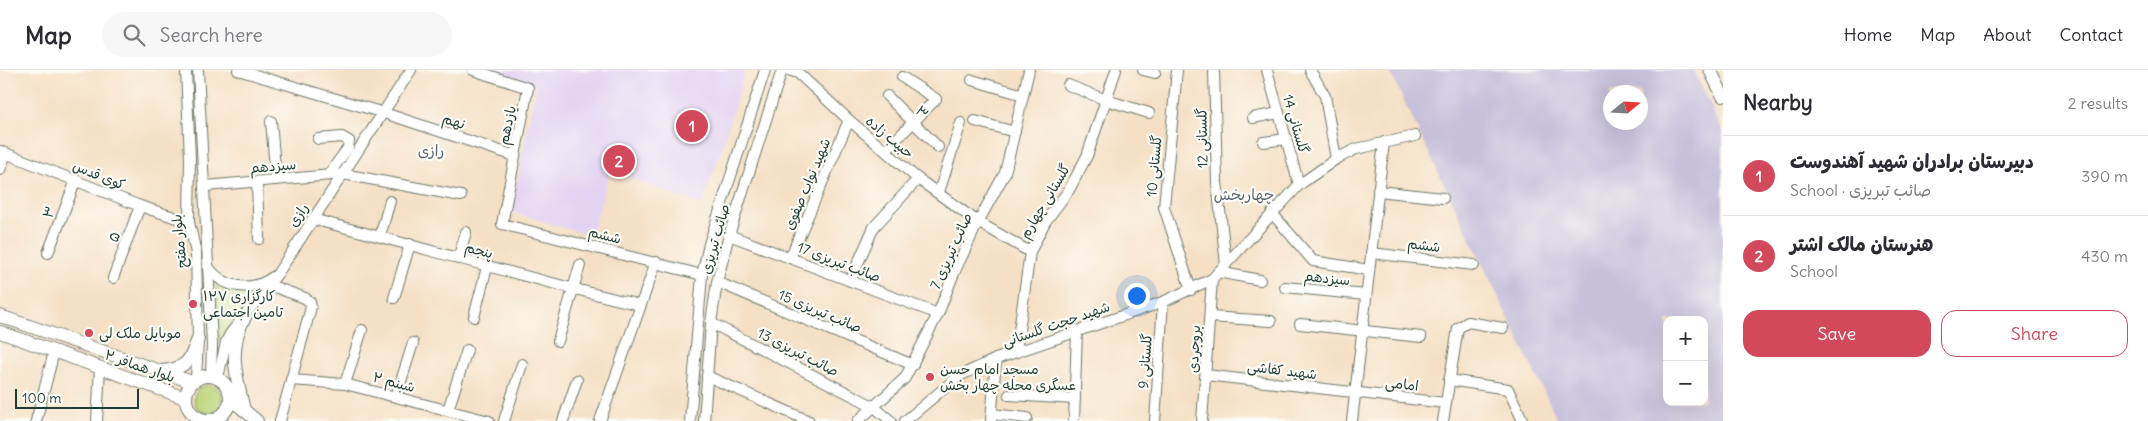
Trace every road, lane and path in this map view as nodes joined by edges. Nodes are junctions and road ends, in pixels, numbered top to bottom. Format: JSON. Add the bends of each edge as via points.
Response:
{"nodes":[{"id":1,"x":186,"y":70,"type":"edge"},
{"id":2,"x":198,"y":70,"type":"edge"},
{"id":3,"x":238,"y":70,"type":"edge"},
{"id":4,"x":411,"y":70,"type":"edge"},
{"id":5,"x":474,"y":70,"type":"edge"},
{"id":6,"x":765,"y":70,"type":"edge"},
{"id":7,"x":782,"y":70,"type":"edge"},
{"id":8,"x":1029,"y":70,"type":"edge"},
{"id":9,"x":1116,"y":70,"type":"edge"},
{"id":10,"x":1143,"y":70,"type":"edge"},
{"id":11,"x":1177,"y":70,"type":"edge"},
{"id":12,"x":1214,"y":70,"type":"edge"},
{"id":13,"x":1267,"y":70,"type":"edge"},
{"id":14,"x":1310,"y":70,"type":"edge"},
{"id":15,"x":1710,"y":70,"type":"edge"},
{"id":16,"x":1719,"y":70,"type":"edge"},
{"id":17,"x":796,"y":71,"type":"edge"},
{"id":18,"x":1155,"y":73,"type":"dead end"},
{"id":19,"x":902,"y":77,"type":"dead end"},
{"id":20,"x":1723,"y":78,"type":"edge"},
{"id":21,"x":972,"y":80,"type":"dead end"},
{"id":22,"x":759,"y":84,"type":"junction"},
{"id":23,"x":1068,"y":85,"type":"dead end"},
{"id":24,"x":199,"y":91,"type":"junction"},
{"id":25,"x":187,"y":92,"type":"junction"},
{"id":26,"x":775,"y":92,"type":"junction"},
{"id":27,"x":1023,"y":95,"type":"junction"},
{"id":28,"x":887,"y":96,"type":"dead end"},
{"id":29,"x":1723,"y":96,"type":"edge"},
{"id":30,"x":1106,"y":100,"type":"junction"},
{"id":31,"x":384,"y":113,"type":"junction"},
{"id":32,"x":1149,"y":113,"type":"dead end"},
{"id":33,"x":1279,"y":113,"type":"junction"},
{"id":34,"x":1253,"y":118,"type":"dead end"},
{"id":35,"x":848,"y":120,"type":"junction"},
{"id":36,"x":975,"y":120,"type":"dead end"},
{"id":37,"x":271,"y":121,"type":"dead end"},
{"id":38,"x":912,"y":122,"type":"junction"},
{"id":39,"x":961,"y":123,"type":"dead end"},
{"id":40,"x":1015,"y":132,"type":"junction"},
{"id":41,"x":1415,"y":136,"type":"dead end"},
{"id":42,"x":318,"y":139,"type":"dead end"},
{"id":43,"x":1286,"y":139,"type":"junction"},
{"id":44,"x":1263,"y":142,"type":"dead end"},
{"id":45,"x":1384,"y":142,"type":"junction"},
{"id":46,"x":938,"y":147,"type":"dead end"},
{"id":47,"x":886,"y":150,"type":"junction"},
{"id":48,"x":3,"y":152,"type":"edge"},
{"id":49,"x":514,"y":156,"type":"junction"},
{"id":50,"x":1336,"y":159,"type":"junction"},
{"id":51,"x":0,"y":170,"type":"edge"},
{"id":52,"x":344,"y":174,"type":"junction"},
{"id":53,"x":328,"y":175,"type":"junction"},
{"id":54,"x":918,"y":179,"type":"junction"},
{"id":55,"x":76,"y":180,"type":"junction"},
{"id":56,"x":276,"y":180,"type":"junction"},
{"id":57,"x":257,"y":182,"type":"junction"},
{"id":58,"x":1299,"y":185,"type":"junction"},
{"id":59,"x":205,"y":186,"type":"junction"},
{"id":60,"x":1378,"y":191,"type":"junction"},
{"id":61,"x":939,"y":192,"type":"junction"},
{"id":62,"x":461,"y":196,"type":"dead end"},
{"id":63,"x":1443,"y":198,"type":"dead end"},
{"id":64,"x":390,"y":200,"type":"dead end"},
{"id":65,"x":140,"y":206,"type":"junction"},
{"id":66,"x":1272,"y":213,"type":"junction"},
{"id":67,"x":312,"y":219,"type":"junction"},
{"id":68,"x":189,"y":222,"type":"junction"},
{"id":69,"x":978,"y":222,"type":"junction"},
{"id":70,"x":502,"y":224,"type":"joint"},
{"id":71,"x":466,"y":232,"type":"dead end"},
{"id":72,"x":729,"y":235,"type":"junction"},
{"id":73,"x":380,"y":236,"type":"junction"},
{"id":74,"x":259,"y":239,"type":"dead end"},
{"id":75,"x":410,"y":244,"type":"junction"},
{"id":76,"x":1030,"y":252,"type":"junction"},
{"id":77,"x":48,"y":253,"type":"dead end"},
{"id":78,"x":1371,"y":253,"type":"junction"},
{"id":79,"x":790,"y":258,"type":"junction"},
{"id":80,"x":458,"y":259,"type":"junction"},
{"id":81,"x":656,"y":262,"type":"junction"},
{"id":82,"x":580,"y":265,"type":"dead end"},
{"id":83,"x":1474,"y":265,"type":"dead end"},
{"id":84,"x":487,"y":267,"type":"junction"},
{"id":85,"x":208,"y":268,"type":"junction"},
{"id":86,"x":1369,"y":270,"type":"junction"},
{"id":87,"x":1219,"y":272,"type":"junction"},
{"id":88,"x":278,"y":273,"type":"junction"},
{"id":89,"x":702,"y":275,"type":"junction"},
{"id":90,"x":113,"y":278,"type":"dead end"},
{"id":91,"x":1260,"y":280,"type":"dead end"},
{"id":92,"x":850,"y":281,"type":"junction"},
{"id":93,"x":717,"y":282,"type":"junction"},
{"id":94,"x":269,"y":286,"type":"junction"},
{"id":95,"x":1285,"y":287,"type":"dead end"},
{"id":96,"x":572,"y":289,"type":"junction"},
{"id":97,"x":1191,"y":290,"type":"junction"},
{"id":98,"x":1366,"y":296,"type":"junction"},
{"id":99,"x":394,"y":298,"type":"dead end"},
{"id":100,"x":1163,"y":302,"type":"junction"},
{"id":101,"x":640,"y":305,"type":"junction"},
{"id":102,"x":938,"y":314,"type":"junction"},
{"id":103,"x":246,"y":315,"type":"junction"},
{"id":104,"x":0,"y":316,"type":"edge"},
{"id":105,"x":474,"y":317,"type":"dead end"},
{"id":106,"x":1210,"y":317,"type":"junction"},
{"id":107,"x":1271,"y":321,"type":"dead end"},
{"id":108,"x":711,"y":323,"type":"junction"},
{"id":109,"x":1300,"y":324,"type":"dead end"},
{"id":110,"x":1503,"y":328,"type":"dead end"},
{"id":111,"x":362,"y":330,"type":"dead end"},
{"id":112,"x":1077,"y":330,"type":"junction"},
{"id":113,"x":1362,"y":330,"type":"junction"},
{"id":114,"x":0,"y":332,"type":"edge"},
{"id":115,"x":1421,"y":338,"type":"dead end"},
{"id":116,"x":558,"y":341,"type":"dead end"},
{"id":117,"x":198,"y":343,"type":"junction"},
{"id":118,"x":212,"y":344,"type":"junction"},
{"id":119,"x":413,"y":344,"type":"dead end"},
{"id":120,"x":467,"y":350,"type":"dead end"},
{"id":121,"x":54,"y":352,"type":"junction"},
{"id":122,"x":1016,"y":352,"type":"junction"},
{"id":123,"x":996,"y":359,"type":"junction"},
{"id":124,"x":522,"y":364,"type":"dead end"},
{"id":125,"x":913,"y":365,"type":"junction"},
{"id":126,"x":100,"y":368,"type":"junction"},
{"id":127,"x":163,"y":371,"type":"junction"},
{"id":128,"x":1206,"y":375,"type":"junction"},
{"id":129,"x":707,"y":376,"type":"junction"},
{"id":130,"x":214,"y":377,"type":"junction"},
{"id":131,"x":291,"y":380,"type":"junction"},
{"id":132,"x":577,"y":380,"type":"dead end"},
{"id":133,"x":1449,"y":380,"type":"junction"},
{"id":134,"x":194,"y":381,"type":"junction"},
{"id":135,"x":345,"y":384,"type":"junction"},
{"id":136,"x":1355,"y":393,"type":"junction"},
{"id":137,"x":1009,"y":395,"type":"dead end"},
{"id":138,"x":396,"y":397,"type":"junction"},
{"id":139,"x":185,"y":398,"type":"junction"},
{"id":140,"x":230,"y":398,"type":"junction"},
{"id":141,"x":1075,"y":399,"type":"junction"},
{"id":142,"x":1445,"y":403,"type":"junction"},
{"id":143,"x":873,"y":406,"type":"junction"},
{"id":144,"x":244,"y":410,"type":"junction"},
{"id":145,"x":454,"y":415,"type":"edge"},
{"id":146,"x":992,"y":418,"type":"edge"},
{"id":147,"x":1026,"y":418,"type":"dead end"},
{"id":148,"x":198,"y":420,"type":"edge"},
{"id":149,"x":218,"y":420,"type":"edge"},
{"id":150,"x":36,"y":421,"type":"edge"},
{"id":151,"x":98,"y":421,"type":"edge"},
{"id":152,"x":257,"y":421,"type":"edge"},
{"id":153,"x":280,"y":421,"type":"edge"},
{"id":154,"x":489,"y":421,"type":"edge"},
{"id":155,"x":504,"y":421,"type":"edge"},
{"id":156,"x":563,"y":421,"type":"edge"},
{"id":157,"x":600,"y":421,"type":"edge"},
{"id":158,"x":690,"y":421,"type":"edge"},
{"id":159,"x":704,"y":421,"type":"edge"},
{"id":160,"x":809,"y":421,"type":"edge"},
{"id":161,"x":858,"y":421,"type":"edge"},
{"id":162,"x":891,"y":421,"type":"edge"},
{"id":163,"x":905,"y":421,"type":"edge"},
{"id":164,"x":1074,"y":421,"type":"edge"},
{"id":165,"x":1155,"y":421,"type":"edge"},
{"id":166,"x":1202,"y":421,"type":"edge"},
{"id":167,"x":1352,"y":421,"type":"edge"},
{"id":168,"x":1443,"y":421,"type":"edge"},
{"id":169,"x":1523,"y":421,"type":"edge"}],
"edges":[{"from":1,"to":25,"type":"street","name":"بلوار مفتح"},
{"from":2,"to":24,"type":"street","name":"بلوار مفتح"},
{"from":3,"to":31,"type":"street","name":"نهم"},
{"from":4,"to":31,"type":"street","name":"رازی"},
{"from":5,"to":49,"type":"street","name":"یازدهم","via":[[528,88]]},
{"from":6,"to":22,"type":"street","name":"صائب تبریزی"},
{"from":7,"to":26,"type":"street","name":"صائب تبریزی"},
{"from":8,"to":27,"type":"street","name":"صائب تبریزی 7"},
{"from":9,"to":30,"type":"street","name":"گلستانی چهارم"},
{"from":10,"to":18,"type":"street"},
{"from":11,"to":97,"type":"street","name":"گلستانی 10","via":[[1164,207]]},
{"from":12,"to":87,"type":"street","name":"گلستانی 12"},
{"from":13,"to":33,"type":"street","name":"گلستانی 14"},
{"from":14,"to":50,"type":"street","via":[[1325,96]]},
{"from":15,"to":29,"type":"main road"},
{"from":16,"to":20,"type":"main road"},
{"from":17,"to":35,"type":"street","name":"حبیب زاده"},
{"from":19,"to":38,"type":"street","via":[[936,99]]},
{"from":21,"to":27,"type":"street"},
{"from":22,"to":26,"type":"street","via":[[771,83]]},
{"from":22,"to":89,"type":"street","name":"صائب تبریزی","via":[[708,244]]},
{"from":23,"to":30,"type":"street"},
{"from":24,"to":25,"type":"street"},
{"from":24,"to":59,"type":"street","name":"بلوار مفتح"},
{"from":25,"to":68,"type":"street","name":"بلوار مفتح"},
{"from":26,"to":72,"type":"street","name":"صائب تبریزی"},
{"from":27,"to":40,"type":"street","name":"صائب تبریزی 7"},
{"from":28,"to":38,"type":"street","name":"۳"},
{"from":30,"to":32,"type":"street"},
{"from":30,"to":76,"type":"street","name":"گلستانی چهارم","via":[[1088,156],[1069,190],[1045,222]]},
{"from":31,"to":49,"type":"street","name":"نهم"},
{"from":31,"to":52,"type":"street","name":"رازی"},
{"from":33,"to":34,"type":"street"},
{"from":33,"to":43,"type":"street","name":"گلستانی 14"},
{"from":35,"to":47,"type":"street","name":"حبیب زاده"},
{"from":35,"to":79,"type":"street","name":"شهید نواب صفوی"},
{"from":36,"to":40,"type":"street"},
{"from":37,"to":56,"type":"street"},
{"from":38,"to":46,"type":"street","name":"۳"},
{"from":38,"to":47,"type":"street"},
{"from":39,"to":61,"type":"street"},
{"from":40,"to":69,"type":"street","name":"صائب تبریزی 7","via":[[1005,173]]},
{"from":41,"to":45,"type":"street","name":"شهید حجت گلستانی"},
{"from":42,"to":53,"type":"street","via":[[342,137],[349,141],[348,148]]},
{"from":43,"to":44,"type":"street"},
{"from":43,"to":58,"type":"street","name":"گلستانی 14"},
{"from":45,"to":50,"type":"street","name":"شهید حجت گلستانی","via":[[1356,149]]},
{"from":45,"to":60,"type":"street"},
{"from":47,"to":54,"type":"street","name":"حبیب زاده"},
{"from":48,"to":51,"type":"street"},
{"from":48,"to":55,"type":"street","name":"کوی قدس"},
{"from":49,"to":70,"type":"street","name":"یازدهم"},
{"from":50,"to":58,"type":"street","name":"شهید حجت گلستانی"},
{"from":52,"to":53,"type":"street","name":"سیزدهم"},
{"from":52,"to":62,"type":"street","name":"سیزدهم"},
{"from":52,"to":67,"type":"street","name":"رازی"},
{"from":53,"to":56,"type":"street","name":"سیزدهم"},
{"from":54,"to":61,"type":"street","name":"حبیب زاده"},
{"from":54,"to":92,"type":"street","via":[[874,226]]},
{"from":55,"to":65,"type":"street","name":"کوی قدس"},
{"from":55,"to":77,"type":"street","name":"۳"},
{"from":56,"to":57,"type":"street","name":"سیزدهم"},
{"from":57,"to":59,"type":"street","name":"سیزدهم"},
{"from":57,"to":74,"type":"street"},
{"from":58,"to":66,"type":"street","name":"شهید حجت گلستانی"},
{"from":59,"to":85,"type":"street","name":"بلوار مفتح"},
{"from":60,"to":63,"type":"street"},
{"from":60,"to":78,"type":"street"},
{"from":61,"to":69,"type":"street","name":"حبیب زاده"},
{"from":64,"to":73,"type":"street"},
{"from":65,"to":68,"type":"street","name":"کوی قدس"},
{"from":65,"to":90,"type":"street","name":"۵"},
{"from":66,"to":86,"type":"street","via":[[1313,261]]},
{"from":66,"to":87,"type":"street","name":"شهید حجت گلستانی"},
{"from":67,"to":73,"type":"street","name":"پنجم"},
{"from":67,"to":88,"type":"street","name":"رازی"},
{"from":68,"to":117,"type":"street","name":"بلوار مفتح","via":[[196,253]]},
{"from":69,"to":76,"type":"street","name":"حبیب زاده"},
{"from":69,"to":102,"type":"street","name":"صائب تبریزی 7"},
{"from":70,"to":81,"type":"street","name":"ششم"},
{"from":71,"to":80,"type":"street"},
{"from":72,"to":79,"type":"street","name":"صائب تبریزی 17"},
{"from":72,"to":93,"type":"street","name":"صائب تبریزی"},
{"from":73,"to":75,"type":"street","name":"پنجم"},
{"from":75,"to":80,"type":"street","name":"پنجم"},
{"from":75,"to":99,"type":"street"},
{"from":76,"to":122,"type":"street","name":"گلستانی چهارم"},
{"from":78,"to":83,"type":"street","name":"ششم"},
{"from":78,"to":86,"type":"street"},
{"from":79,"to":92,"type":"street","name":"صائب تبریزی 17"},
{"from":80,"to":84,"type":"street","name":"پنجم"},
{"from":81,"to":89,"type":"street","name":"ششم"},
{"from":81,"to":101,"type":"street"},
{"from":82,"to":96,"type":"street"},
{"from":84,"to":96,"type":"street","name":"پنجم"},
{"from":84,"to":105,"type":"street"},
{"from":85,"to":88,"type":"street","via":[[221,282],[239,286],[261,284]]},
{"from":85,"to":118,"type":"street","name":"بلوار مفتح"},
{"from":86,"to":98,"type":"street"},
{"from":87,"to":91,"type":"street"},
{"from":87,"to":97,"type":"street","name":"شهید حجت گلستانی"},
{"from":87,"to":106,"type":"street","name":"بروجردی"},
{"from":88,"to":94,"type":"street","name":"رازی"},
{"from":89,"to":158,"type":"street","name":"صائب تبریزی"},
{"from":92,"to":102,"type":"street","name":"صائب تبریزی 17"},
{"from":93,"to":108,"type":"street","name":"صائب تبریزی"},
{"from":93,"to":125,"type":"street","name":"صائب تبریزی 15"},
{"from":94,"to":103,"type":"street","name":"رازی"},
{"from":94,"to":131,"type":"street","via":[[310,302]]},
{"from":95,"to":98,"type":"street","name":"سیزدهم"},
{"from":96,"to":101,"type":"street","name":"پنجم"},
{"from":96,"to":116,"type":"street"},
{"from":97,"to":100,"type":"street","name":"شهید حجت گلستانی"},
{"from":98,"to":113,"type":"street"},
{"from":100,"to":112,"type":"street","name":"شهید حجت گلستانی"},
{"from":100,"to":165,"type":"street","name":"گلستانی 9"},
{"from":101,"to":157,"type":"street"},
{"from":102,"to":125,"type":"street","name":"صائب تبریزی 7"},
{"from":103,"to":130,"type":"street","name":"رازی","via":[[226,342]]},
{"from":103,"to":144,"type":"main road","via":[[234,343],[236,374]]},
{"from":104,"to":127,"type":"main road","name":"بلوار همافر ۲"},
{"from":106,"to":107,"type":"street"},
{"from":106,"to":128,"type":"street","name":"بروجردی"},
{"from":108,"to":129,"type":"street","name":"صائب تبریزی"},
{"from":108,"to":143,"type":"street","name":"صائب تبریزی 13"},
{"from":109,"to":113,"type":"street"},
{"from":110,"to":133,"type":"street","via":[[1468,322],[1458,328]]},
{"from":111,"to":135,"type":"street"},
{"from":112,"to":122,"type":"street","name":"شهید حجت گلستانی"},
{"from":112,"to":141,"type":"street"},
{"from":113,"to":115,"type":"street"},
{"from":113,"to":136,"type":"street"},
{"from":114,"to":121,"type":"main road","name":"بلوار همافر ۲"},
{"from":117,"to":118,"type":"street","via":[[203,350]]},
{"from":117,"to":127,"type":"main road","via":[[184,366]]},
{"from":117,"to":134,"type":"street","name":"بلوار مفتح"},
{"from":118,"to":130,"type":"street","name":"بلوار مفتح"},
{"from":119,"to":138,"type":"street"},
{"from":120,"to":145,"type":"street"},
{"from":121,"to":126,"type":"main road","name":"بلوار همافر ۲"},
{"from":121,"to":150,"type":"street"},
{"from":122,"to":123,"type":"street","name":"شهید حجت گلستانی"},
{"from":123,"to":146,"type":"street"},
{"from":123,"to":163,"type":"street","name":"شهید حجت گلستانی","via":[[959,376]]},
{"from":124,"to":155,"type":"street"},
{"from":125,"to":143,"type":"street","name":"صائب تبریزی 7","via":[[906,378]]},
{"from":126,"to":139,"type":"main road","name":"بلوار همافر ۲"},
{"from":126,"to":151,"type":"street"},
{"from":127,"to":134,"type":"main road","name":"بلوار همافر ۲"},
{"from":128,"to":136,"type":"street","name":"شهید کفاشی"},
{"from":128,"to":166,"type":"street","name":"بروجردی"},
{"from":129,"to":159,"type":"street","name":"صائب تبریزی"},
{"from":129,"to":160,"type":"street"},
{"from":130,"to":134,"type":"main road"},
{"from":130,"to":140,"type":"main road","via":[[228,387]]},
{"from":131,"to":135,"type":"street","name":"شبنم ۲"},
{"from":131,"to":153,"type":"street"},
{"from":132,"to":156,"type":"street"},
{"from":133,"to":142,"type":"street"},
{"from":133,"to":169,"type":"street","via":[[1508,389]]},
{"from":134,"to":139,"type":"main road"},
{"from":135,"to":138,"type":"street","name":"شبنم ۲"},
{"from":136,"to":142,"type":"street","name":"امامی"},
{"from":136,"to":167,"type":"street"},
{"from":137,"to":141,"type":"street"},
{"from":138,"to":145,"type":"street","name":"شبنم ۲"},
{"from":139,"to":148,"type":"main road","via":[[188,410]]},
{"from":140,"to":144,"type":"main road"},
{"from":140,"to":149,"type":"main road","via":[[227,410]]},
{"from":141,"to":164,"type":"street"},
{"from":142,"to":168,"type":"street"},
{"from":143,"to":161,"type":"street","name":"صائب تبریزی 7"},
{"from":143,"to":162,"type":"street"},
{"from":144,"to":152,"type":"main road"},
{"from":145,"to":154,"type":"street","name":"شبنم ۲"},
{"from":146,"to":147,"type":"street"},
{"from":148,"to":149,"type":"main road"}]}
